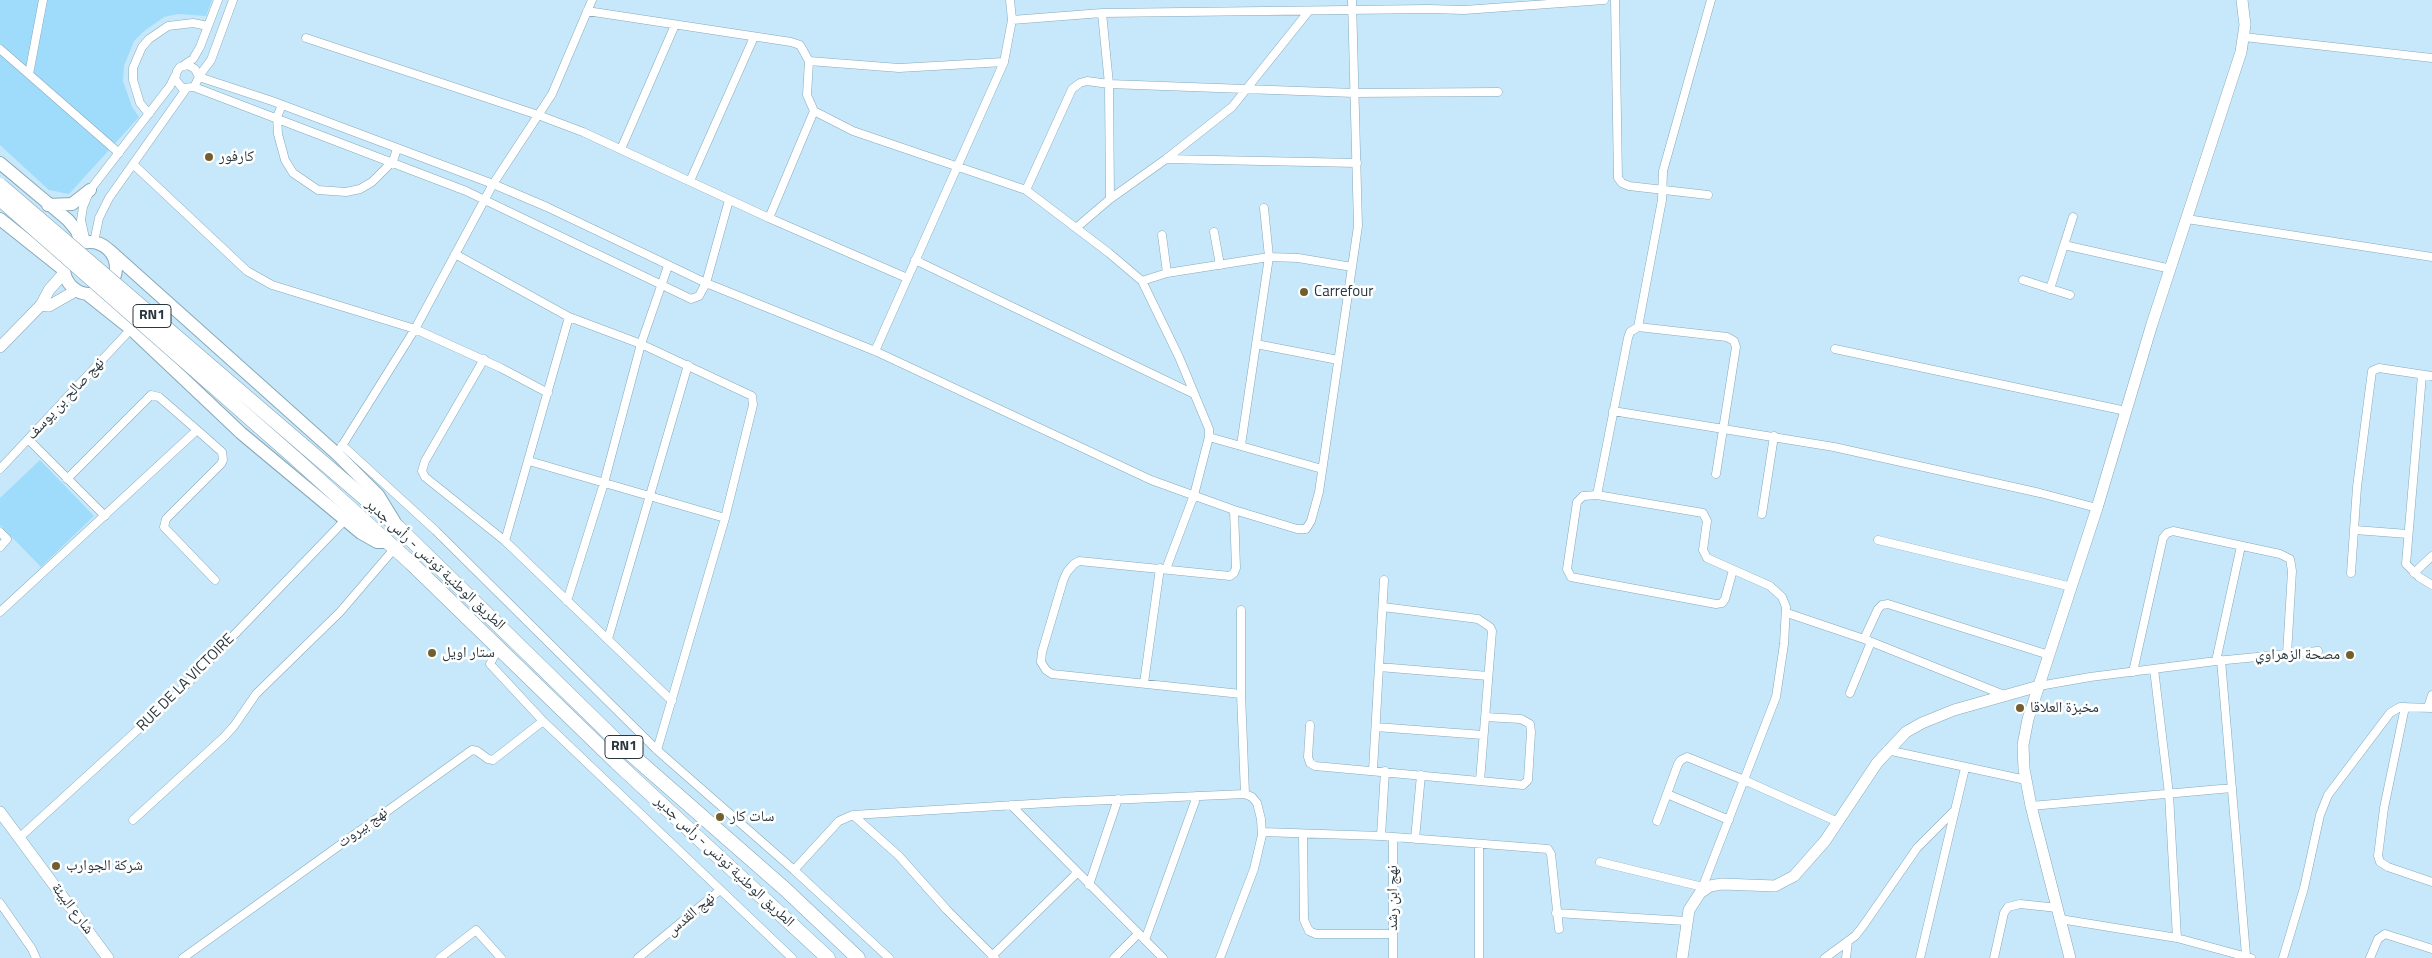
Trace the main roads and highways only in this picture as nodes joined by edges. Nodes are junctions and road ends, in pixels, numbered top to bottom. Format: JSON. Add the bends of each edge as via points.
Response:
{"nodes":[{"id":1,"x":2242,"y":0,"type":"edge"},
{"id":2,"x":0,"y":163,"type":"edge"},
{"id":3,"x":0,"y":185,"type":"edge"},
{"id":4,"x":90,"y":190,"type":"road end"},
{"id":5,"x":0,"y":199,"type":"edge"},
{"id":6,"x":48,"y":205,"type":"junction"},
{"id":7,"x":0,"y":219,"type":"edge"},
{"id":8,"x":87,"y":243,"type":"junction"},
{"id":9,"x":109,"y":250,"type":"junction"},
{"id":10,"x":64,"y":271,"type":"junction"},
{"id":11,"x":82,"y":292,"type":"junction"},
{"id":12,"x":41,"y":305,"type":"junction"},
{"id":13,"x":2,"y":341,"type":"edge"},
{"id":14,"x":398,"y":527,"type":"junction"},
{"id":15,"x":390,"y":546,"type":"junction"},
{"id":16,"x":2039,"y":686,"type":"junction"},
{"id":17,"x":0,"y":812,"type":"edge"},
{"id":18,"x":108,"y":958,"type":"edge"},
{"id":19,"x":828,"y":958,"type":"edge"},
{"id":20,"x":858,"y":958,"type":"edge"},
{"id":21,"x":1682,"y":958,"type":"edge"},
{"id":22,"x":2070,"y":958,"type":"edge"}],
"edges":[{"from":1,"to":16,"type":"main road","via":[[2244,36]]},
{"from":2,"to":6,"type":"main road"},
{"from":3,"to":14,"type":"highway","name":"الطريق الوطنية تونس - رأس جدير","number":"RN1","bridge":true},
{"from":4,"to":6,"type":"main road","via":[[72,204]]},
{"from":5,"to":15,"type":"highway","name":"الطريق الوطنية تونس - رأس جدير","number":"RN1","bridge":true,"via":[[295,458]]},
{"from":6,"to":8,"type":"main road","via":[[71,223]]},
{"from":7,"to":10,"type":"main road"},
{"from":8,"to":9,"type":"main road"},
{"from":8,"to":10,"type":"main road","via":[[68,253]]},
{"from":9,"to":11,"type":"main road","via":[[116,264],[113,280],[102,291]]},
{"from":9,"to":14,"type":"main road","via":[[340,450],[378,496]]},
{"from":10,"to":11,"type":"main road","via":[[67,280]]},
{"from":10,"to":12,"type":"main road"},
{"from":11,"to":12,"type":"main road","via":[[49,306]]},
{"from":11,"to":15,"type":"main road","via":[[131,329],[241,433],[361,533]]},
{"from":12,"to":13,"type":"main road"},
{"from":14,"to":20,"type":"highway","name":"الطريق الوطنية تونس - رأس جدير","number":"RN1","via":[[625,748]]},
{"from":15,"to":19,"type":"highway","name":"الطريق الوطنية تونس - رأس جدير","number":"RN1"},
{"from":16,"to":21,"type":"main road","via":[[1922,723],[1906,732],[1888,750],[1804,868],[1782,884],[1767,888],[1722,884],[1701,890],[1686,921]]},
{"from":16,"to":22,"type":"main road","via":[[2023,745],[2026,780]]},
{"from":17,"to":18,"type":"main road","name":"شارع البيئة"}]}
